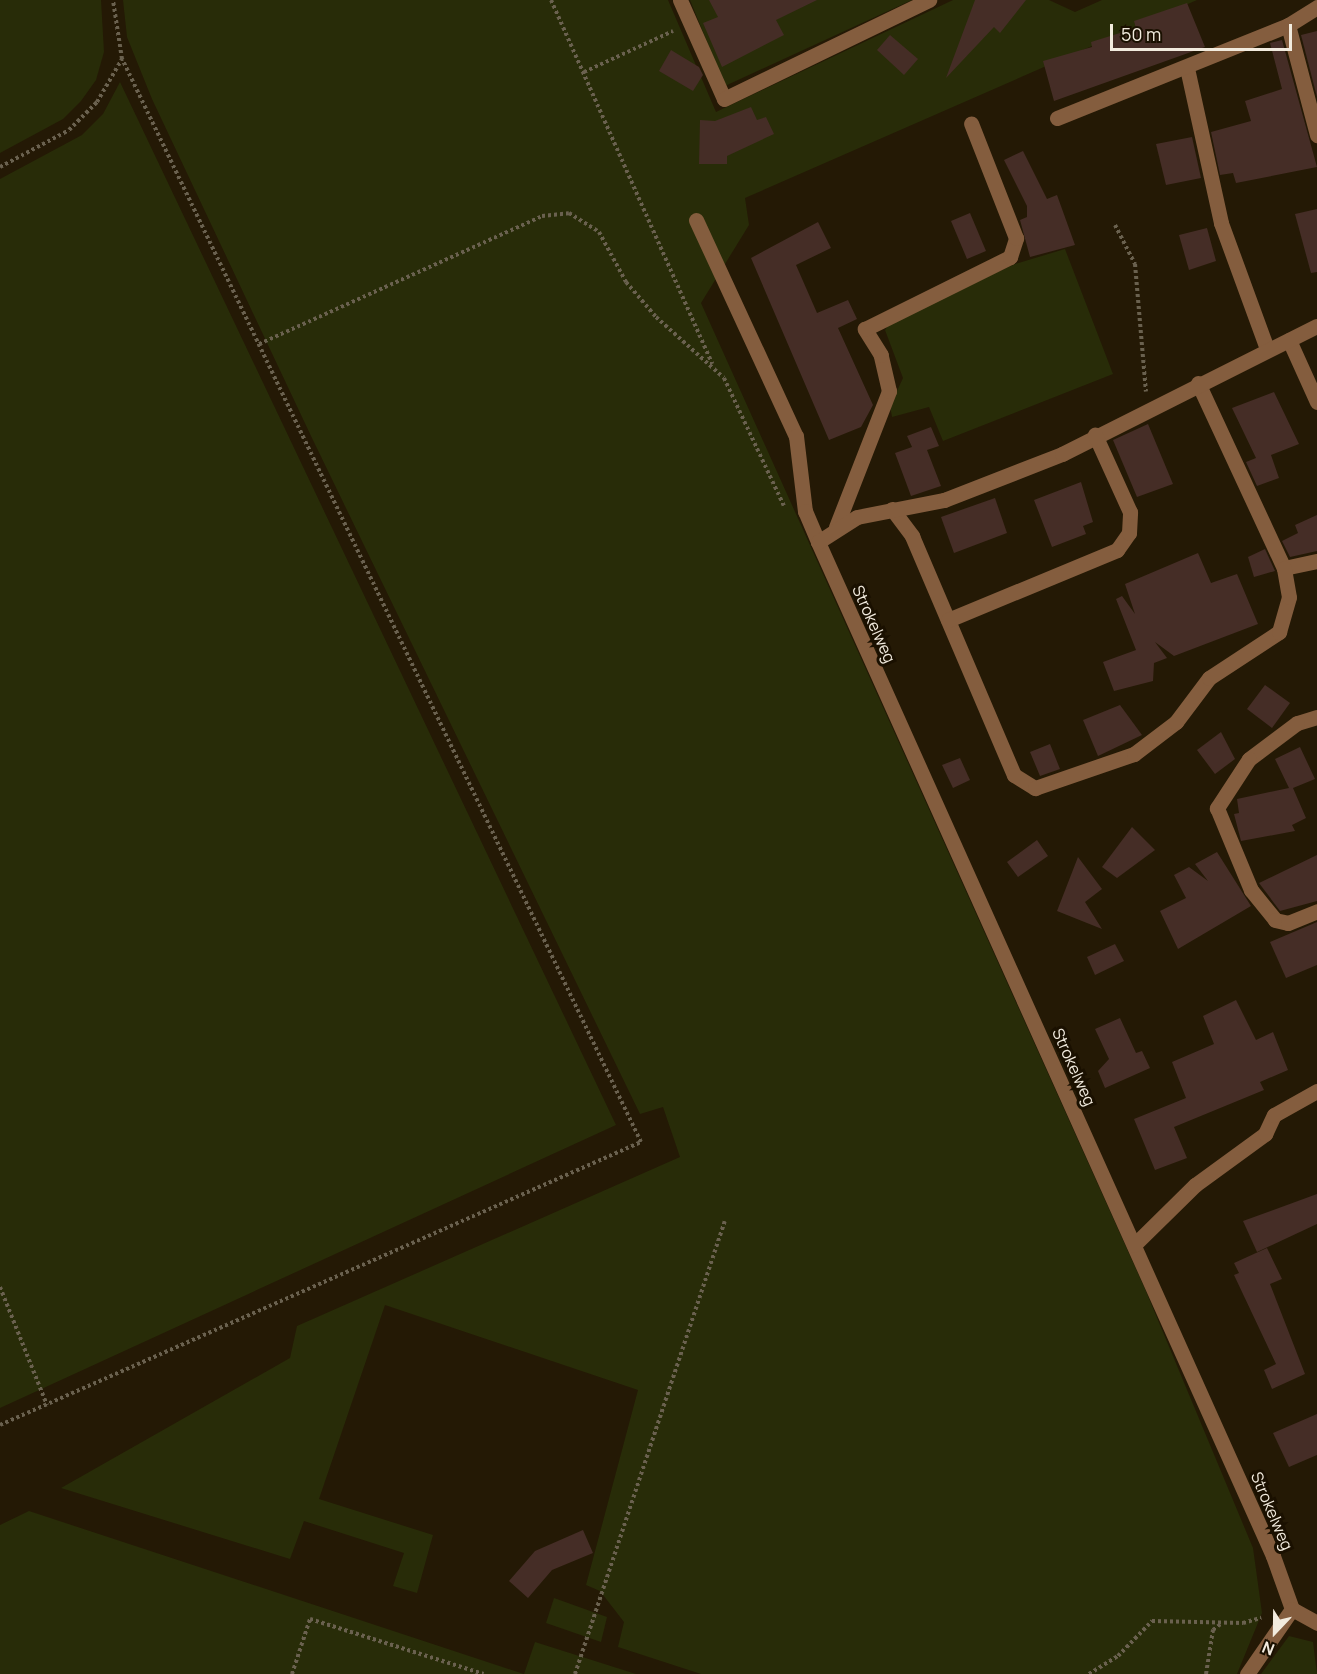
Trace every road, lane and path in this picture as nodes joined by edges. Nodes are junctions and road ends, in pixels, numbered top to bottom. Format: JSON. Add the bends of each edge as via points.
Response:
{"nodes":[{"id":1,"x":113,"y":0,"type":"edge"},
{"id":2,"x":551,"y":0,"type":"edge"},
{"id":3,"x":680,"y":0,"type":"edge"},
{"id":4,"x":929,"y":0,"type":"edge"},
{"id":5,"x":1317,"y":7,"type":"edge"},
{"id":6,"x":690,"y":23,"type":"junction"},
{"id":7,"x":1288,"y":25,"type":"junction"},
{"id":8,"x":122,"y":59,"type":"junction"},
{"id":9,"x":1187,"y":68,"type":"junction"},
{"id":10,"x":584,"y":72,"type":"junction"},
{"id":11,"x":1057,"y":118,"type":"dead end"},
{"id":12,"x":971,"y":123,"type":"dead end"},
{"id":13,"x":1317,"y":135,"type":"edge"},
{"id":14,"x":0,"y":167,"type":"edge"},
{"id":15,"x":696,"y":220,"type":"dead end"},
{"id":16,"x":1115,"y":225,"type":"dead end"},
{"id":17,"x":1317,"y":326,"type":"edge"},
{"id":18,"x":1289,"y":340,"type":"junction"},
{"id":19,"x":259,"y":344,"type":"junction"},
{"id":20,"x":1267,"y":350,"type":"junction"},
{"id":21,"x":712,"y":364,"type":"junction"},
{"id":22,"x":1197,"y":383,"type":"junction"},
{"id":23,"x":1317,"y":402,"type":"edge"},
{"id":24,"x":1147,"y":407,"type":"junction"},
{"id":25,"x":1095,"y":435,"type":"junction"},
{"id":26,"x":892,"y":509,"type":"junction"},
{"id":27,"x":788,"y":516,"type":"dead end"},
{"id":28,"x":836,"y":527,"type":"junction"},
{"id":29,"x":818,"y":542,"type":"junction"},
{"id":30,"x":1317,"y":561,"type":"edge"},
{"id":31,"x":1284,"y":568,"type":"junction"},
{"id":32,"x":948,"y":620,"type":"junction"},
{"id":33,"x":1317,"y":717,"type":"edge"},
{"id":34,"x":1317,"y":911,"type":"edge"},
{"id":35,"x":1317,"y":1091,"type":"edge"},
{"id":36,"x":725,"y":1221,"type":"dead end"},
{"id":37,"x":1134,"y":1245,"type":"junction"},
{"id":38,"x":0,"y":1287,"type":"edge"},
{"id":39,"x":47,"y":1405,"type":"junction"},
{"id":40,"x":0,"y":1425,"type":"edge"},
{"id":41,"x":1292,"y":1609,"type":"junction"},
{"id":42,"x":1222,"y":1623,"type":"junction"},
{"id":43,"x":1317,"y":1623,"type":"edge"},
{"id":44,"x":292,"y":1674,"type":"edge"},
{"id":45,"x":483,"y":1674,"type":"edge"},
{"id":46,"x":575,"y":1674,"type":"edge"},
{"id":47,"x":1089,"y":1674,"type":"edge"},
{"id":48,"x":1206,"y":1674,"type":"edge"},
{"id":49,"x":1248,"y":1674,"type":"edge"}],
"edges":[{"from":1,"to":8,"type":"path"},
{"from":2,"to":10,"type":"path"},
{"from":3,"to":6,"type":"street"},
{"from":4,"to":6,"type":"street","via":[[723,99]]},
{"from":5,"to":7,"type":"street"},
{"from":6,"to":10,"type":"path"},
{"from":7,"to":9,"type":"street"},
{"from":7,"to":13,"type":"street"},
{"from":8,"to":14,"type":"path","via":[[97,102],[69,130]]},
{"from":8,"to":19,"type":"path"},
{"from":9,"to":11,"type":"street"},
{"from":9,"to":20,"type":"street","via":[[1221,222]]},
{"from":10,"to":21,"type":"path"},
{"from":12,"to":28,"type":"street","via":[[1016,238],[1010,257],[865,329],[881,355],[889,391]]},
{"from":15,"to":29,"type":"street","name":"Strokelweg","via":[[796,436],[805,511]]},
{"from":16,"to":24,"type":"path","via":[[1134,264]]},
{"from":17,"to":18,"type":"street"},
{"from":18,"to":20,"type":"street"},
{"from":18,"to":23,"type":"street"},
{"from":19,"to":21,"type":"path","via":[[542,216],[569,213],[598,232],[626,282],[684,347]]},
{"from":19,"to":39,"type":"path","via":[[641,1142]]},
{"from":20,"to":22,"type":"street"},
{"from":21,"to":27,"type":"path","via":[[739,405]]},
{"from":22,"to":24,"type":"street"},
{"from":22,"to":31,"type":"street"},
{"from":24,"to":25,"type":"street"},
{"from":25,"to":26,"type":"street","via":[[944,500]]},
{"from":25,"to":32,"type":"street","via":[[1130,512],[1129,533],[1117,550]]},
{"from":26,"to":28,"type":"street"},
{"from":26,"to":32,"type":"street","via":[[912,536]]},
{"from":28,"to":29,"type":"street"},
{"from":29,"to":37,"type":"street","name":"Strokelweg"},
{"from":30,"to":31,"type":"street"},
{"from":31,"to":32,"type":"street","via":[[1288,597],[1279,632],[1209,678],[1176,722],[1134,754],[1035,788],[1014,775]]},
{"from":33,"to":34,"type":"street","via":[[1297,723],[1249,759],[1217,808],[1251,890],[1275,920],[1288,923]]},
{"from":35,"to":37,"type":"street","via":[[1274,1115],[1265,1134],[1195,1185]]},
{"from":36,"to":46,"type":"path"},
{"from":37,"to":41,"type":"street","name":"Strokelweg"},
{"from":38,"to":39,"type":"path"},
{"from":39,"to":40,"type":"path"},
{"from":41,"to":42,"type":"path","via":[[1243,1623]]},
{"from":41,"to":43,"type":"street"},
{"from":41,"to":49,"type":"street"},
{"from":42,"to":47,"type":"path","via":[[1152,1621],[1118,1656]]},
{"from":42,"to":48,"type":"path","via":[[1213,1630]]},
{"from":44,"to":45,"type":"path","via":[[310,1619]]}]}
